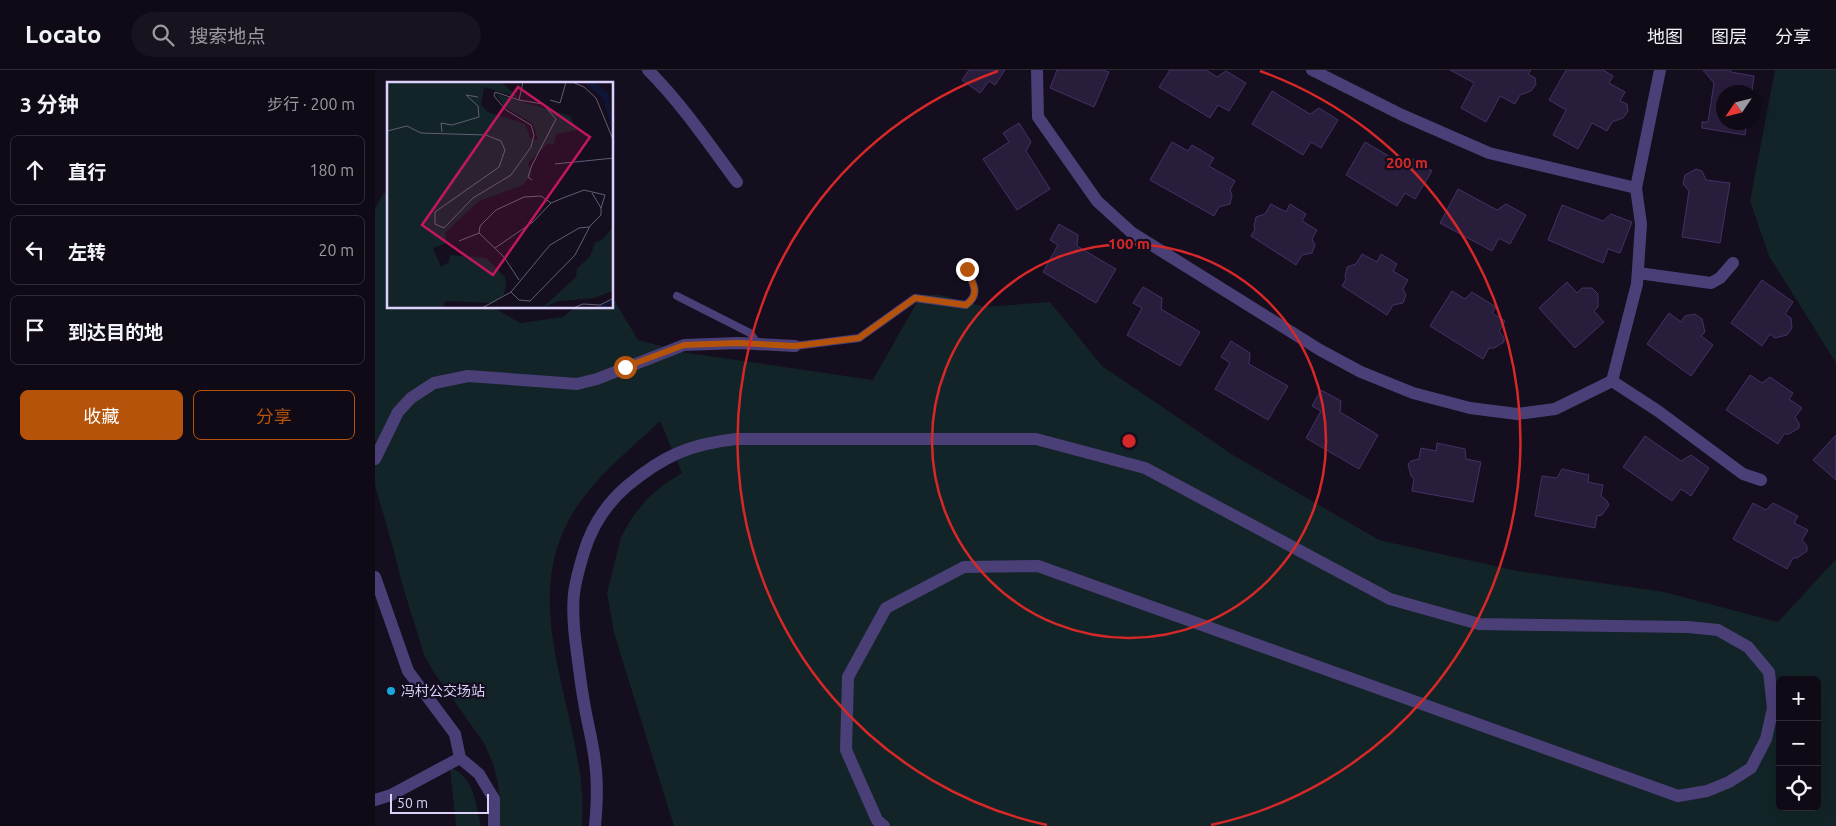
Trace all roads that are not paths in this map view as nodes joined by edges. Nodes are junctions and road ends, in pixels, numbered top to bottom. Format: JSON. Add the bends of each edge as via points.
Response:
{"nodes":[{"id":1,"x":649,"y":70,"type":"edge"},
{"id":2,"x":1037,"y":70,"type":"edge"},
{"id":3,"x":1312,"y":70,"type":"edge"},
{"id":4,"x":1660,"y":70,"type":"edge"},
{"id":5,"x":737,"y":182,"type":"dead end"},
{"id":6,"x":1636,"y":188,"type":"junction"},
{"id":7,"x":1733,"y":263,"type":"dead end"},
{"id":8,"x":967,"y":269,"type":"dead end"},
{"id":9,"x":1638,"y":273,"type":"junction"},
{"id":10,"x":677,"y":296,"type":"dead end"},
{"id":11,"x":758,"y":344,"type":"junction"},
{"id":12,"x":795,"y":346,"type":"joint"},
{"id":13,"x":1612,"y":382,"type":"junction"},
{"id":14,"x":375,"y":459,"type":"edge"},
{"id":15,"x":1761,"y":480,"type":"dead end"},
{"id":16,"x":375,"y":577,"type":"edge"},
{"id":17,"x":460,"y":758,"type":"junction"},
{"id":18,"x":375,"y":800,"type":"edge"},
{"id":19,"x":494,"y":826,"type":"edge"},
{"id":20,"x":595,"y":826,"type":"edge"},
{"id":21,"x":883,"y":826,"type":"edge"}],
"edges":[{"from":1,"to":5,"type":"street","via":[[697,126]]},
{"from":2,"to":13,"type":"street","via":[[1038,117],[1097,201],[1131,232],[1361,372],[1413,393],[1470,408],[1517,414],[1555,409]]},
{"from":3,"to":6,"type":"street","via":[[1489,153]]},
{"from":4,"to":6,"type":"street"},
{"from":6,"to":9,"type":"street","via":[[1641,224]]},
{"from":7,"to":9,"type":"street","via":[[1711,283]]},
{"from":8,"to":12,"type":"lane","via":[[975,292],[973,300],[966,305],[915,298],[859,338]]},
{"from":9,"to":13,"type":"street"},
{"from":10,"to":11,"type":"lane","via":[[750,333]]},
{"from":11,"to":12,"type":"street"},
{"from":11,"to":14,"type":"street","via":[[684,345],[577,384],[468,376],[434,383],[411,398],[398,412]]},
{"from":13,"to":15,"type":"street","via":[[1658,411],[1743,474]]},
{"from":16,"to":17,"type":"street","via":[[408,671],[455,734]]},
{"from":17,"to":18,"type":"street","via":[[391,795]]},
{"from":17,"to":19,"type":"street","via":[[479,774],[494,799]]},
{"from":20,"to":21,"type":"street","via":[[595,761],[575,635],[574,592],[580,564],[599,517],[623,490],[669,457],[712,442],[736,439],[1036,440],[1145,468],[1390,598],[1479,624],[1718,630],[1748,647],[1769,672],[1773,708],[1766,739],[1751,768],[1707,791],[1678,796],[1038,566],[964,567],[886,608],[847,678],[846,750],[877,820]]}]}
